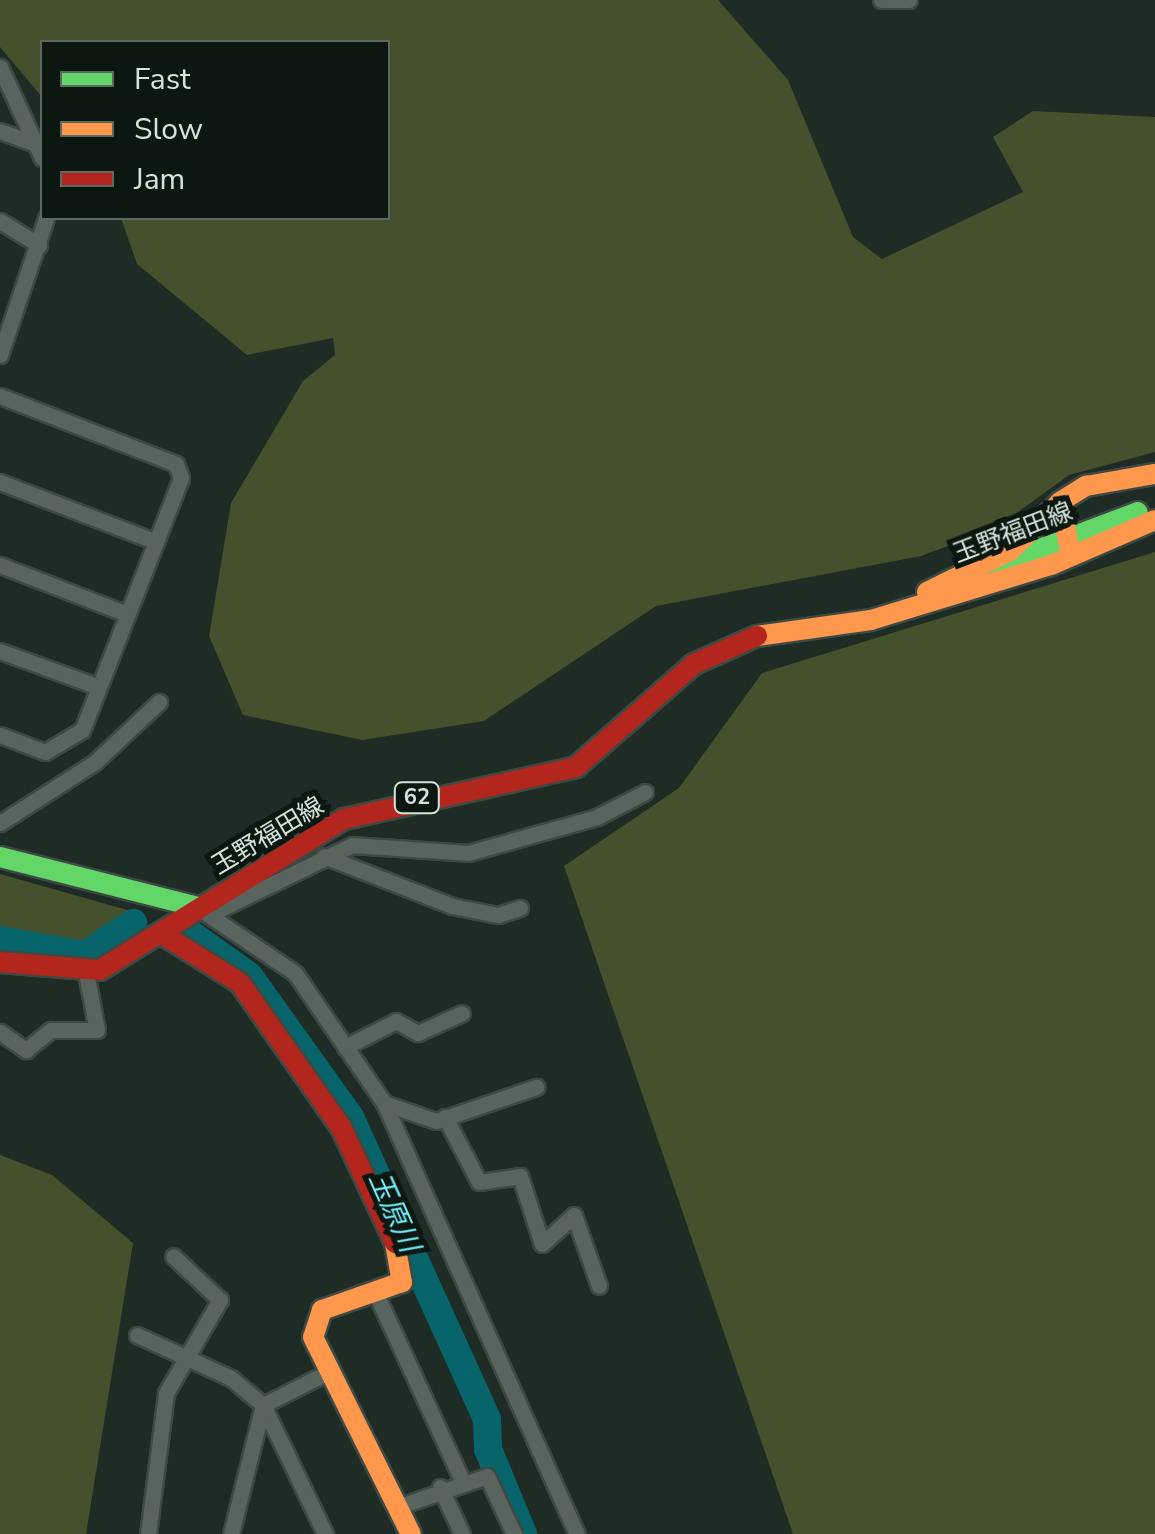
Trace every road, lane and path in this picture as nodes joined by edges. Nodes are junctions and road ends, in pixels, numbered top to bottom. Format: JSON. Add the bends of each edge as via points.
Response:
{"nodes":[{"id":1,"x":881,"y":0,"type":"edge"},
{"id":2,"x":909,"y":0,"type":"edge"},
{"id":3,"x":0,"y":67,"type":"edge"},
{"id":4,"x":0,"y":130,"type":"edge"},
{"id":5,"x":40,"y":150,"type":"edge"},
{"id":6,"x":40,"y":151,"type":"edge"},
{"id":7,"x":46,"y":220,"type":"edge"},
{"id":8,"x":0,"y":221,"type":"edge"},
{"id":9,"x":40,"y":245,"type":"junction"},
{"id":10,"x":7,"y":312,"type":"edge"},
{"id":11,"x":0,"y":354,"type":"edge"},
{"id":12,"x":0,"y":396,"type":"edge"},
{"id":13,"x":1155,"y":474,"type":"edge"},
{"id":14,"x":0,"y":482,"type":"edge"},
{"id":15,"x":1060,"y":502,"type":"junction"},
{"id":16,"x":1155,"y":505,"type":"edge"},
{"id":17,"x":1155,"y":520,"type":"edge"},
{"id":18,"x":156,"y":542,"type":"junction"},
{"id":19,"x":1069,"y":548,"type":"junction"},
{"id":20,"x":0,"y":564,"type":"edge"},
{"id":21,"x":927,"y":592,"type":"junction"},
{"id":22,"x":128,"y":614,"type":"junction"},
{"id":23,"x":831,"y":624,"type":"junction"},
{"id":24,"x":0,"y":651,"type":"edge"},
{"id":25,"x":98,"y":687,"type":"junction"},
{"id":26,"x":159,"y":702,"type":"dead end"},
{"id":27,"x":0,"y":736,"type":"edge"},
{"id":28,"x":645,"y":792,"type":"dead end"},
{"id":29,"x":0,"y":823,"type":"edge"},
{"id":30,"x":324,"y":856,"type":"junction"},
{"id":31,"x":0,"y":857,"type":"edge"},
{"id":32,"x":520,"y":908,"type":"dead end"},
{"id":33,"x":206,"y":910,"type":"junction"},
{"id":34,"x":162,"y":934,"type":"junction"},
{"id":35,"x":0,"y":962,"type":"edge"},
{"id":36,"x":86,"y":973,"type":"junction"},
{"id":37,"x":462,"y":1012,"type":"dead end"},
{"id":38,"x":0,"y":1032,"type":"edge"},
{"id":39,"x":345,"y":1048,"type":"junction"},
{"id":40,"x":536,"y":1087,"type":"dead end"},
{"id":41,"x":384,"y":1102,"type":"junction"},
{"id":42,"x":445,"y":1117,"type":"junction"},
{"id":43,"x":173,"y":1256,"type":"dead end"},
{"id":44,"x":599,"y":1286,"type":"dead end"},
{"id":45,"x":376,"y":1294,"type":"junction"},
{"id":46,"x":137,"y":1335,"type":"dead end"},
{"id":47,"x":185,"y":1357,"type":"junction"},
{"id":48,"x":328,"y":1372,"type":"junction"},
{"id":49,"x":263,"y":1405,"type":"junction"},
{"id":50,"x":462,"y":1480,"type":"junction"},
{"id":51,"x":440,"y":1487,"type":"junction"},
{"id":52,"x":397,"y":1507,"type":"junction"},
{"id":53,"x":148,"y":1534,"type":"edge"},
{"id":54,"x":231,"y":1534,"type":"edge"},
{"id":55,"x":325,"y":1534,"type":"edge"},
{"id":56,"x":411,"y":1534,"type":"edge"},
{"id":57,"x":462,"y":1534,"type":"edge"},
{"id":58,"x":514,"y":1534,"type":"edge"},
{"id":59,"x":577,"y":1534,"type":"edge"}],
"edges":[{"from":1,"to":2,"type":"street"},
{"from":3,"to":5,"type":"street"},
{"from":4,"to":6,"type":"street"},
{"from":7,"to":9,"type":"street"},
{"from":8,"to":9,"type":"street"},
{"from":9,"to":10,"type":"street"},
{"from":10,"to":11,"type":"street"},
{"from":12,"to":18,"type":"street","via":[[176,464],[181,478]]},
{"from":13,"to":15,"type":"main road","via":[[1086,486]]},
{"from":14,"to":18,"type":"street"},
{"from":15,"to":19,"type":"main road"},
{"from":15,"to":21,"type":"main road","via":[[1010,550]]},
{"from":16,"to":19,"type":"main road","name":"玉野福田線","number":"62"},
{"from":17,"to":19,"type":"main road","name":"玉野福田線","number":"62"},
{"from":18,"to":22,"type":"street"},
{"from":19,"to":21,"type":"main road","name":"玉野福田線","number":"62"},
{"from":19,"to":23,"type":"main road","name":"玉野福田線","number":"62"},
{"from":20,"to":22,"type":"street"},
{"from":21,"to":23,"type":"main road","name":"玉野福田線","number":"62"},
{"from":22,"to":25,"type":"street"},
{"from":23,"to":33,"type":"main road","name":"玉野福田線","number":"62","via":[[747,637],[694,664],[576,767],[380,806],[311,834]]},
{"from":24,"to":25,"type":"street"},
{"from":25,"to":27,"type":"street","via":[[82,730],[59,750]]},
{"from":26,"to":29,"type":"street","via":[[96,762]]},
{"from":28,"to":30,"type":"street","via":[[598,817],[468,853],[374,840]]},
{"from":30,"to":32,"type":"street","via":[[452,906],[508,915]]},
{"from":30,"to":33,"type":"street"},
{"from":31,"to":33,"type":"main road"},
{"from":33,"to":34,"type":"main road","name":"玉野福田線","number":"62"},
{"from":33,"to":39,"type":"street","via":[[294,972]]},
{"from":34,"to":36,"type":"main road","name":"玉野福田線","number":"62"},
{"from":34,"to":45,"type":"main road","via":[[240,983],[341,1128],[405,1265],[402,1282]]},
{"from":35,"to":36,"type":"main road"},
{"from":36,"to":38,"type":"street","via":[[96,1030],[51,1030],[26,1050]]},
{"from":37,"to":39,"type":"street","via":[[418,1033],[396,1020]]},
{"from":39,"to":41,"type":"street"},
{"from":40,"to":42,"type":"street"},
{"from":41,"to":42,"type":"street","via":[[426,1120]]},
{"from":41,"to":59,"type":"street"},
{"from":42,"to":44,"type":"street","via":[[480,1182],[520,1176],[542,1244],[574,1214]]},
{"from":43,"to":47,"type":"street","via":[[220,1300]]},
{"from":45,"to":48,"type":"main road","via":[[322,1310],[313,1337]]},
{"from":45,"to":50,"type":"street"},
{"from":46,"to":47,"type":"street"},
{"from":47,"to":49,"type":"street"},
{"from":47,"to":53,"type":"street","via":[[166,1393]]},
{"from":48,"to":49,"type":"street"},
{"from":48,"to":52,"type":"main road"},
{"from":49,"to":54,"type":"street"},
{"from":49,"to":55,"type":"street"},
{"from":50,"to":51,"type":"street"},
{"from":50,"to":58,"type":"street","via":[[487,1476]]},
{"from":51,"to":52,"type":"street"},
{"from":51,"to":57,"type":"street"},
{"from":52,"to":56,"type":"main road"}]}
